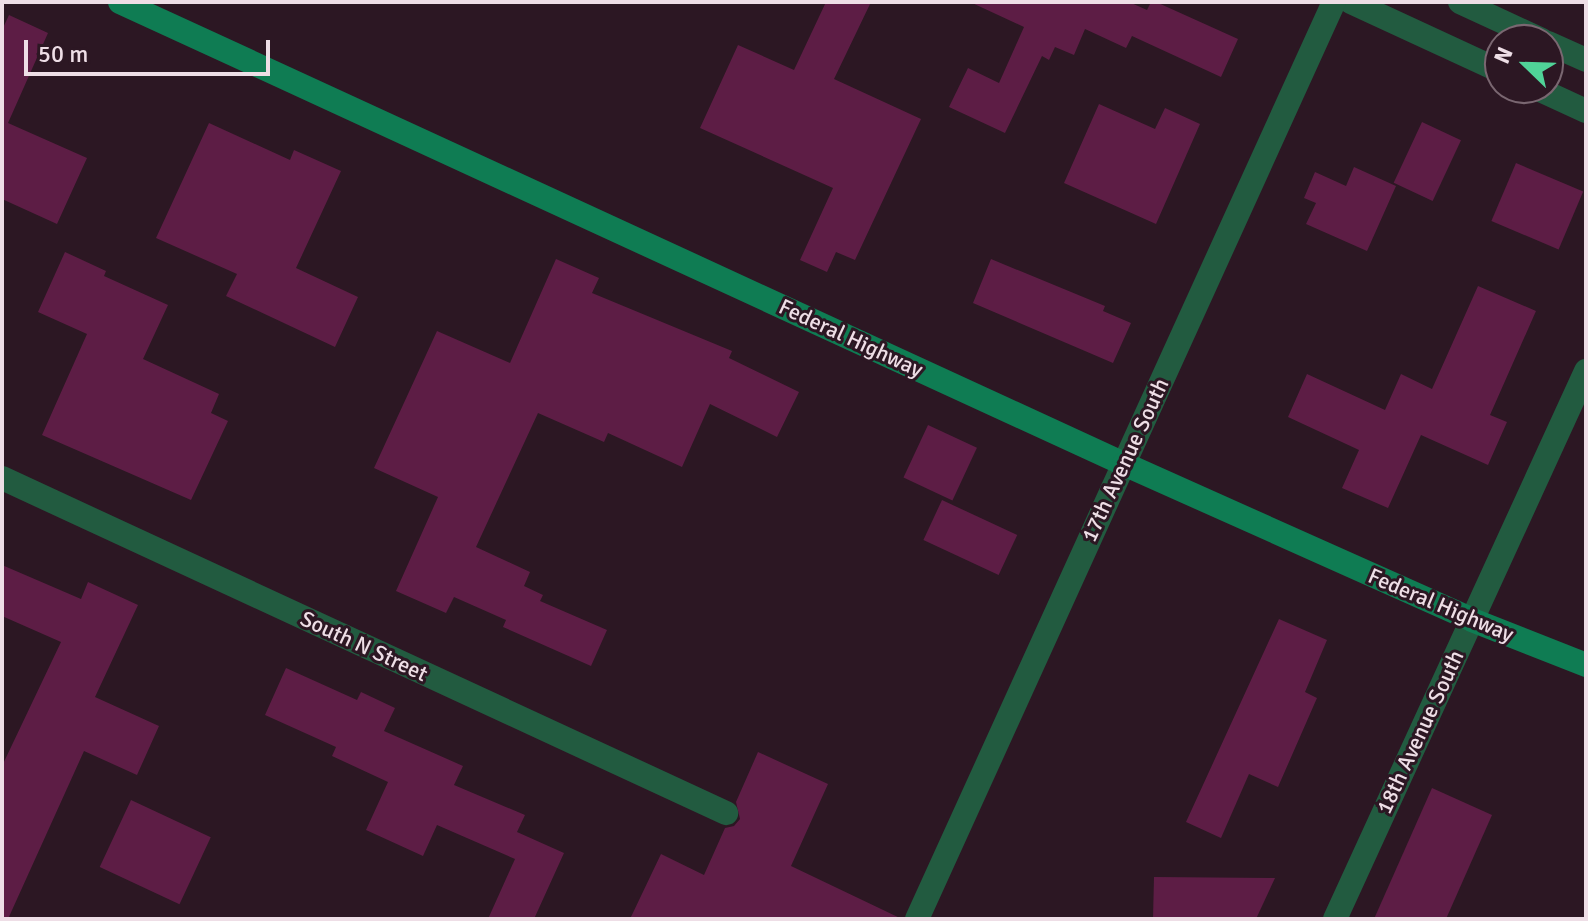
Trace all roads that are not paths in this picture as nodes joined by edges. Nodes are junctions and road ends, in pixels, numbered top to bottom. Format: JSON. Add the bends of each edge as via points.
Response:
{"nodes":[{"id":1,"x":120,"y":2,"type":"edge"},
{"id":2,"x":1334,"y":2,"type":"edge"},
{"id":3,"x":1351,"y":2,"type":"edge"},
{"id":4,"x":1460,"y":2,"type":"edge"},
{"id":5,"x":1507,"y":24,"type":"edge"},
{"id":6,"x":1564,"y":50,"type":"edge"},
{"id":7,"x":1586,"y":60,"type":"edge"},
{"id":8,"x":1484,"y":64,"type":"edge"},
{"id":9,"x":1564,"y":101,"type":"edge"},
{"id":10,"x":1586,"y":111,"type":"edge"},
{"id":11,"x":1586,"y":371,"type":"edge"},
{"id":12,"x":1124,"y":464,"type":"junction"},
{"id":13,"x":2,"y":478,"type":"edge"},
{"id":14,"x":1472,"y":620,"type":"junction"},
{"id":15,"x":1586,"y":665,"type":"edge"},
{"id":16,"x":726,"y":813,"type":"dead end"},
{"id":17,"x":917,"y":919,"type":"edge"},
{"id":18,"x":1335,"y":919,"type":"edge"}],
"edges":[{"from":1,"to":12,"type":"main road","name":"Federal Highway"},
{"from":2,"to":12,"type":"street","name":"17th Avenue South"},
{"from":3,"to":8,"type":"street"},
{"from":4,"to":5,"type":"street"},
{"from":6,"to":7,"type":"street"},
{"from":9,"to":10,"type":"street"},
{"from":11,"to":14,"type":"street","name":"18th Avenue South"},
{"from":12,"to":14,"type":"main road","name":"Federal Highway"},
{"from":12,"to":17,"type":"street","name":"17th Avenue South"},
{"from":13,"to":16,"type":"street","name":"South N Street"},
{"from":14,"to":15,"type":"main road","name":"Federal Highway"},
{"from":14,"to":18,"type":"street","name":"18th Avenue South"}]}
